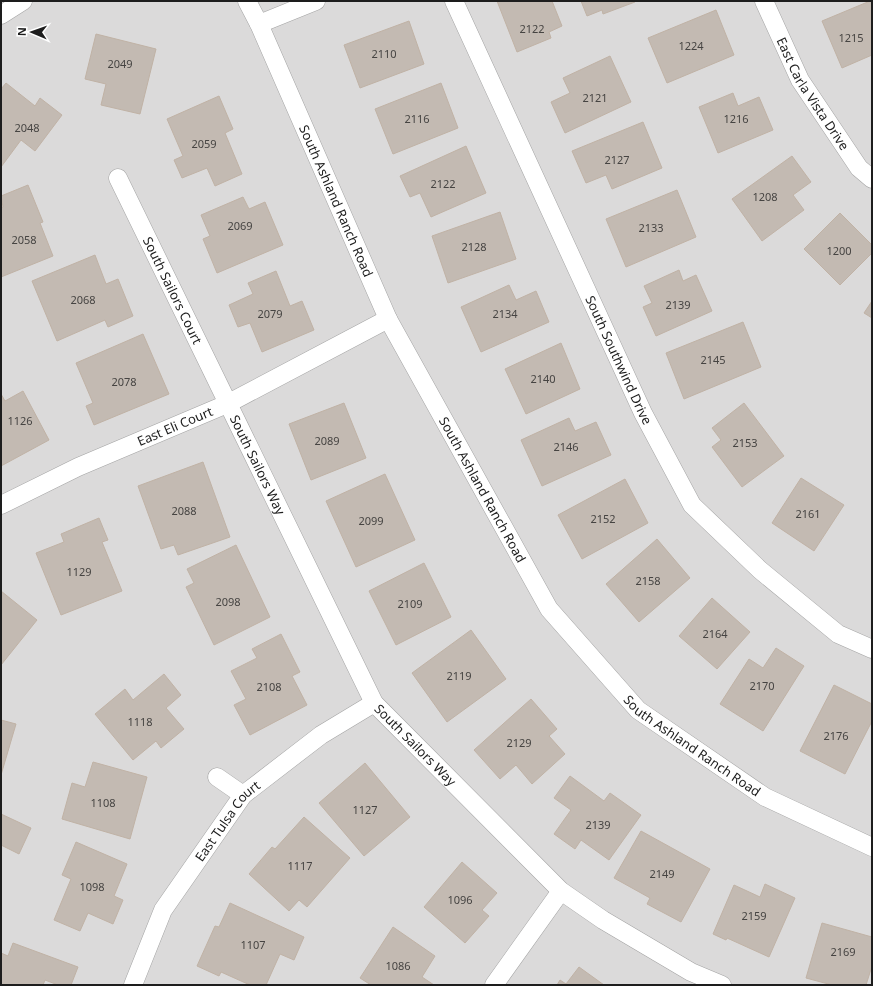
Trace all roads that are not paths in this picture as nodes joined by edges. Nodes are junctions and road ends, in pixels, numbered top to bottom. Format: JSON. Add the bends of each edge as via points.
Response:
{"nodes":[{"id":1,"x":23,"y":1,"type":"edge"},
{"id":2,"x":247,"y":1,"type":"edge"},
{"id":3,"x":316,"y":1,"type":"edge"},
{"id":4,"x":454,"y":1,"type":"edge"},
{"id":5,"x":764,"y":1,"type":"edge"},
{"id":6,"x":1,"y":14,"type":"edge"},
{"id":7,"x":259,"y":24,"type":"junction"},
{"id":8,"x":118,"y":178,"type":"dead end"},
{"id":9,"x":872,"y":179,"type":"edge"},
{"id":10,"x":388,"y":319,"type":"junction"},
{"id":11,"x":227,"y":404,"type":"junction"},
{"id":12,"x":1,"y":505,"type":"edge"},
{"id":13,"x":872,"y":649,"type":"edge"},
{"id":14,"x":374,"y":702,"type":"junction"},
{"id":15,"x":217,"y":777,"type":"dead end"},
{"id":16,"x":243,"y":795,"type":"junction"},
{"id":17,"x":872,"y":847,"type":"edge"},
{"id":18,"x":561,"y":891,"type":"junction"},
{"id":19,"x":133,"y":985,"type":"edge"},
{"id":20,"x":494,"y":985,"type":"edge"},
{"id":21,"x":722,"y":985,"type":"edge"}],
"edges":[{"from":1,"to":6,"type":"street"},
{"from":2,"to":7,"type":"street","name":"South Ashland Ranch Road"},
{"from":3,"to":7,"type":"street"},
{"from":4,"to":13,"type":"street","name":"South Southwind Drive","via":[[643,413],[692,505],[760,570],[838,634]]},
{"from":5,"to":9,"type":"street","name":"East Carla Vista Drive","via":[[800,80],[859,168]]},
{"from":7,"to":10,"type":"street","name":"South Ashland Ranch Road"},
{"from":8,"to":11,"type":"street","name":"South Sailors Court"},
{"from":10,"to":11,"type":"street","name":"East Eli Court"},
{"from":10,"to":17,"type":"street","name":"South Ashland Ranch Road","via":[[549,609],[638,710],[765,797]]},
{"from":11,"to":12,"type":"street","name":"East Eli Court","via":[[78,467]]},
{"from":11,"to":14,"type":"street","name":"South Sailors Way"},
{"from":14,"to":16,"type":"street","name":"East Tulsa Court","via":[[321,735]]},
{"from":14,"to":18,"type":"street","name":"South Sailors Way"},
{"from":15,"to":16,"type":"street"},
{"from":16,"to":19,"type":"street","name":"East Tulsa Court","via":[[163,910]]},
{"from":18,"to":20,"type":"street"},
{"from":18,"to":21,"type":"street","name":"South Sailors Way","via":[[603,920],[691,972]]}]}
